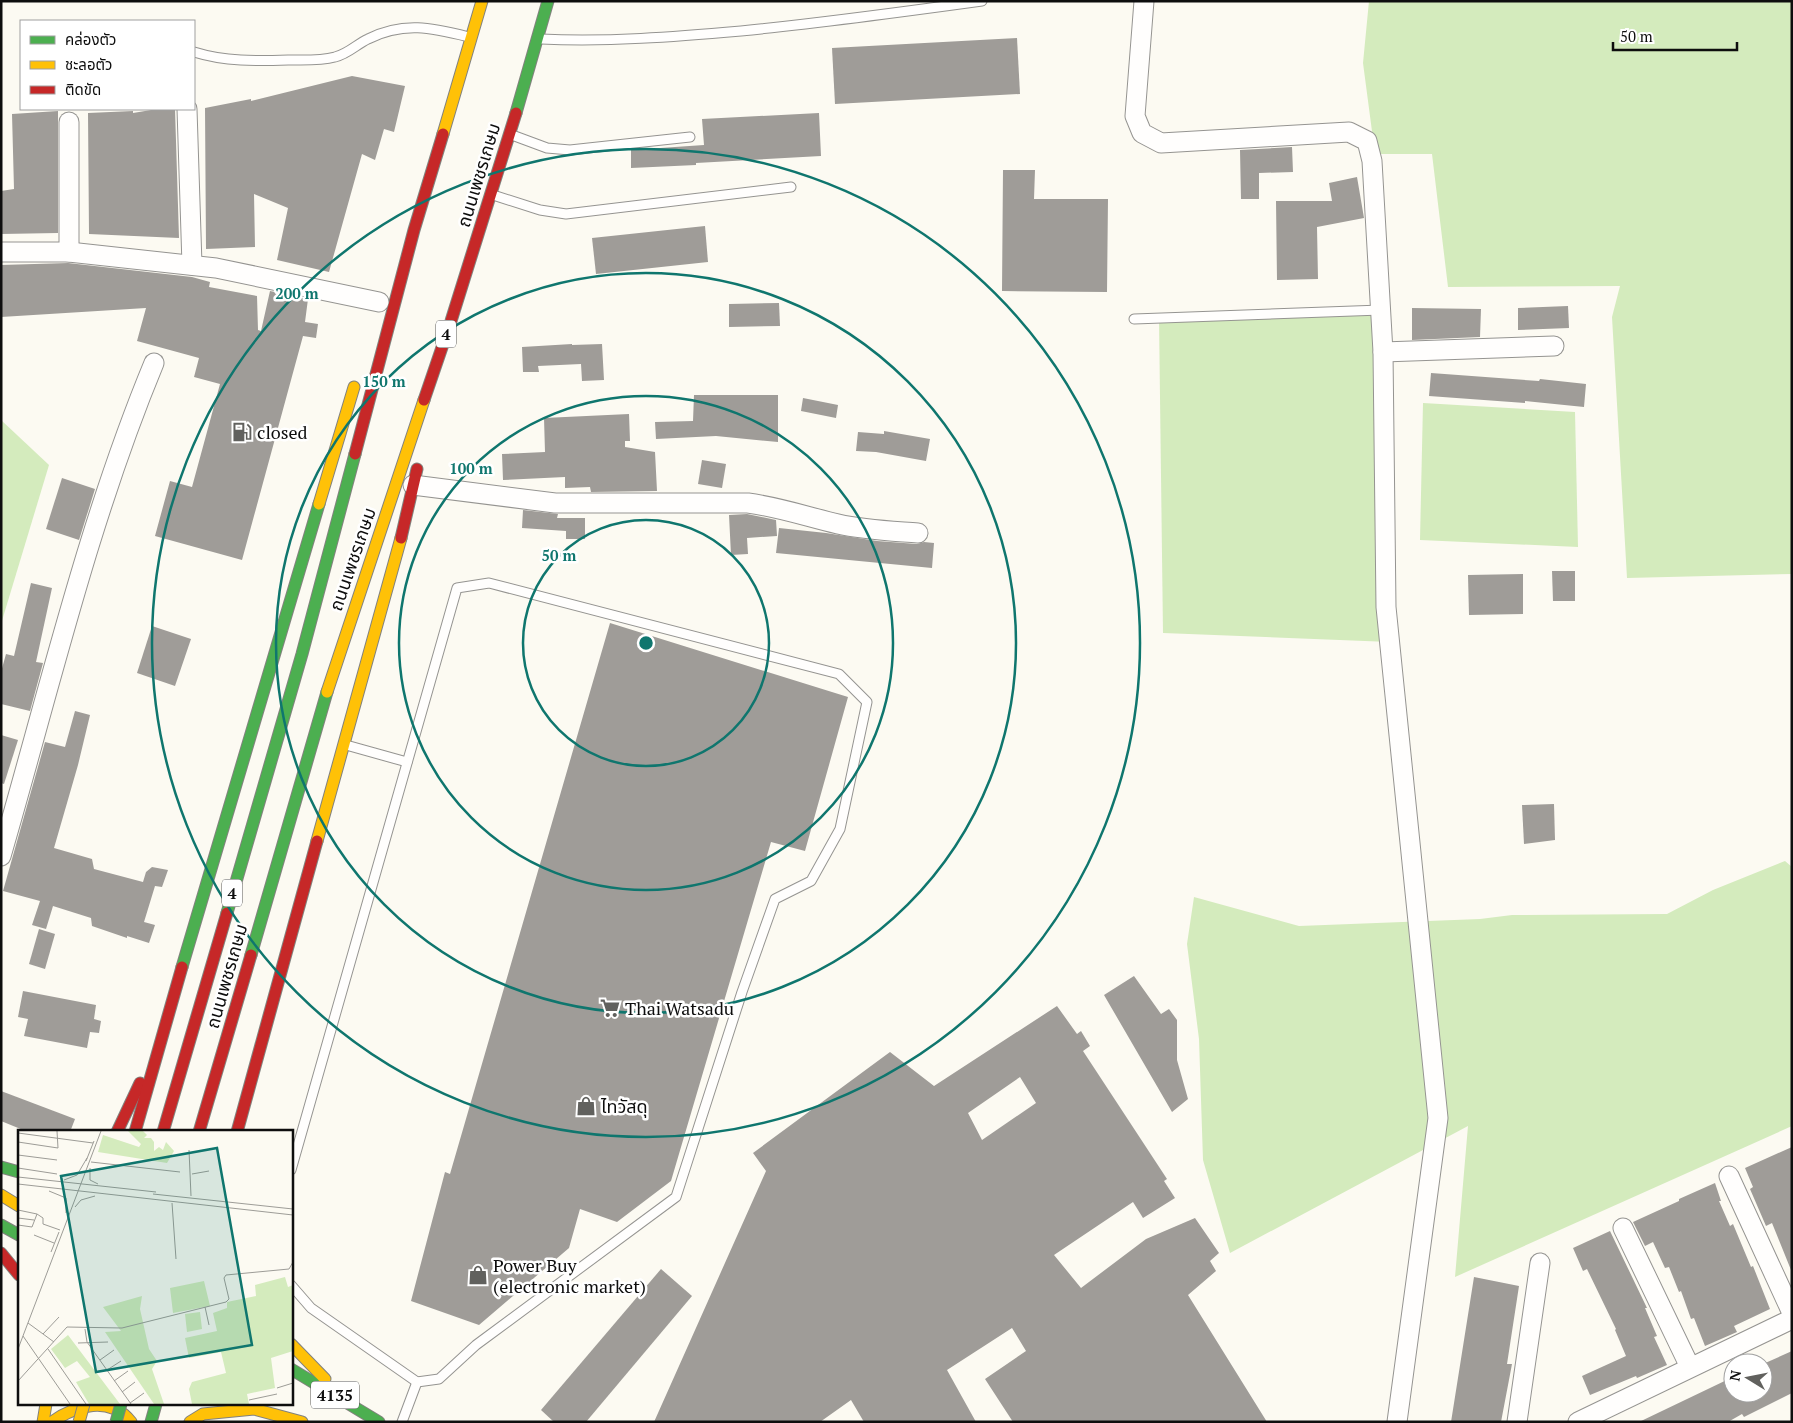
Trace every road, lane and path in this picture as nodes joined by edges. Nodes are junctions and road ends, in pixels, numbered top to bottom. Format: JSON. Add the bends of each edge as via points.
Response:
{"nodes":[{"id":1,"x":482,"y":1,"type":"edge"},
{"id":2,"x":548,"y":1,"type":"edge"},
{"id":3,"x":982,"y":1,"type":"edge"},
{"id":4,"x":1144,"y":1,"type":"edge"},
{"id":5,"x":472,"y":37,"type":"junction"},
{"id":6,"x":538,"y":38,"type":"junction"},
{"id":7,"x":195,"y":52,"type":"edge"},
{"id":8,"x":188,"y":110,"type":"edge"},
{"id":9,"x":70,"y":122,"type":"dead end"},
{"id":10,"x":509,"y":134,"type":"junction"},
{"id":11,"x":690,"y":137,"type":"dead end"},
{"id":12,"x":791,"y":188,"type":"dead end"},
{"id":13,"x":490,"y":194,"type":"junction"},
{"id":14,"x":414,"y":230,"type":"junction"},
{"id":15,"x":1,"y":252,"type":"edge"},
{"id":16,"x":69,"y":252,"type":"junction"},
{"id":17,"x":192,"y":265,"type":"junction"},
{"id":18,"x":382,"y":298,"type":"joint"},
{"id":19,"x":1381,"y":310,"type":"junction"},
{"id":20,"x":1134,"y":319,"type":"dead end"},
{"id":21,"x":451,"y":321,"type":"junction"},
{"id":22,"x":1554,"y":346,"type":"dead end"},
{"id":23,"x":1383,"y":352,"type":"junction"},
{"id":24,"x":154,"y":363,"type":"dead end"},
{"id":25,"x":356,"y":379,"type":"dead end"},
{"id":26,"x":424,"y":437,"type":"dead end"},
{"id":27,"x":420,"y":456,"type":"dead end"},
{"id":28,"x":413,"y":485,"type":"junction"},
{"id":29,"x":918,"y":533,"type":"dead end"},
{"id":30,"x":344,"y":744,"type":"junction"},
{"id":31,"x":407,"y":762,"type":"junction"},
{"id":32,"x":1,"y":856,"type":"edge"},
{"id":33,"x":166,"y":1020,"type":"junction"},
{"id":34,"x":118,"y":1130,"type":"edge"},
{"id":35,"x":136,"y":1130,"type":"edge"},
{"id":36,"x":164,"y":1130,"type":"edge"},
{"id":37,"x":200,"y":1130,"type":"edge"},
{"id":38,"x":238,"y":1130,"type":"edge"},
{"id":39,"x":292,"y":1166,"type":"edge"},
{"id":40,"x":1,"y":1167,"type":"edge"},
{"id":41,"x":18,"y":1172,"type":"edge"},
{"id":42,"x":1729,"y":1176,"type":"dead end"},
{"id":43,"x":1,"y":1195,"type":"edge"},
{"id":44,"x":18,"y":1205,"type":"edge"},
{"id":45,"x":1,"y":1225,"type":"edge"},
{"id":46,"x":1623,"y":1228,"type":"dead end"},
{"id":47,"x":18,"y":1235,"type":"edge"},
{"id":48,"x":1,"y":1252,"type":"edge"},
{"id":49,"x":1540,"y":1263,"type":"dead end"},
{"id":50,"x":18,"y":1274,"type":"edge"},
{"id":51,"x":292,"y":1285,"type":"edge"},
{"id":52,"x":1792,"y":1313,"type":"edge"},
{"id":53,"x":1792,"y":1319,"type":"edge"},
{"id":54,"x":292,"y":1345,"type":"edge"},
{"id":55,"x":1690,"y":1367,"type":"junction"},
{"id":56,"x":292,"y":1370,"type":"edge"},
{"id":57,"x":417,"y":1382,"type":"junction"},
{"id":58,"x":347,"y":1402,"type":"junction"},
{"id":59,"x":46,"y":1406,"type":"edge"},
{"id":60,"x":55,"y":1406,"type":"edge"},
{"id":61,"x":83,"y":1406,"type":"edge"},
{"id":62,"x":85,"y":1406,"type":"edge"},
{"id":63,"x":96,"y":1406,"type":"edge"},
{"id":64,"x":120,"y":1406,"type":"edge"},
{"id":65,"x":155,"y":1406,"type":"edge"},
{"id":66,"x":43,"y":1422,"type":"edge"},
{"id":67,"x":51,"y":1422,"type":"edge"},
{"id":68,"x":79,"y":1422,"type":"edge"},
{"id":69,"x":116,"y":1422,"type":"edge"},
{"id":70,"x":131,"y":1422,"type":"edge"},
{"id":71,"x":151,"y":1422,"type":"edge"},
{"id":72,"x":190,"y":1422,"type":"edge"},
{"id":73,"x":302,"y":1422,"type":"edge"},
{"id":74,"x":379,"y":1422,"type":"edge"},
{"id":75,"x":402,"y":1422,"type":"edge"},
{"id":76,"x":1397,"y":1422,"type":"edge"},
{"id":77,"x":1517,"y":1422,"type":"edge"},
{"id":78,"x":1578,"y":1422,"type":"edge"}],
"edges":[{"from":1,"to":5,"type":"main road","name":"ถนนเพชรเกษม","number":"4"},
{"from":2,"to":6,"type":"main road","name":"ถนนเพชรเกษม","number":"4"},
{"from":3,"to":6,"type":"lane","via":[[721,33],[626,40]]},
{"from":4,"to":19,"type":"street","via":[[1135,116],[1142,133],[1161,143],[1349,132],[1367,141],[1372,161]]},
{"from":5,"to":7,"type":"lane","via":[[437,29],[402,28],[376,35],[335,57],[310,60],[243,62]]},
{"from":5,"to":14,"type":"main road","name":"ถนนเพชรเกษม","number":"4"},
{"from":6,"to":10,"type":"main road","name":"ถนนเพชรเกษม","number":"4"},
{"from":8,"to":17,"type":"street"},
{"from":9,"to":16,"type":"street"},
{"from":10,"to":11,"type":"lane","via":[[547,148],[570,150]]},
{"from":10,"to":13,"type":"main road","name":"ถนนเพชรเกษม","number":"4"},
{"from":12,"to":13,"type":"lane","via":[[566,214],[540,210]]},
{"from":13,"to":21,"type":"main road","name":"ถนนเพชรเกษม","number":"4"},
{"from":14,"to":18,"type":"main road"},
{"from":14,"to":36,"type":"main road","name":"ถนนเพชรเกษม","number":"4","via":[[302,654]]},
{"from":15,"to":16,"type":"street"},
{"from":16,"to":17,"type":"street"},
{"from":17,"to":18,"type":"street"},
{"from":19,"to":20,"type":"lane"},
{"from":19,"to":23,"type":"street"},
{"from":21,"to":26,"type":"main road"},
{"from":21,"to":37,"type":"main road","name":"ถนนเพชรเกษม","number":"4","via":[[335,664]]},
{"from":22,"to":23,"type":"street"},
{"from":23,"to":76,"type":"street","via":[[1386,607],[1438,1118]]},
{"from":24,"to":32,"type":"street","via":[[110,479]]},
{"from":25,"to":33,"type":"main road"},
{"from":27,"to":28,"type":"main road"},
{"from":28,"to":29,"type":"street","via":[[555,503],[748,503],[860,528]]},
{"from":28,"to":30,"type":"main road"},
{"from":30,"to":31,"type":"lane"},
{"from":30,"to":38,"type":"main road"},
{"from":31,"to":39,"type":"lane"},
{"from":31,"to":57,"type":"lane","via":[[457,588],[489,583],[839,674],[867,702],[840,829],[812,880],[775,899],[676,1197],[476,1345],[439,1379]]},
{"from":33,"to":34,"type":"main road"},
{"from":33,"to":35,"type":"main road"},
{"from":40,"to":41,"type":"main road"},
{"from":42,"to":52,"type":"street"},
{"from":43,"to":44,"type":"main road"},
{"from":45,"to":47,"type":"main road"},
{"from":46,"to":55,"type":"street"},
{"from":48,"to":50,"type":"main road"},
{"from":49,"to":77,"type":"street"},
{"from":51,"to":57,"type":"lane","via":[[311,1308]]},
{"from":53,"to":55,"type":"street"},
{"from":54,"to":58,"type":"main road"},
{"from":55,"to":78,"type":"street"},
{"from":56,"to":58,"type":"main road","number":"4135"},
{"from":57,"to":75,"type":"lane"},
{"from":58,"to":74,"type":"main road","number":"4135"},
{"from":59,"to":66,"type":"main road"},
{"from":60,"to":67,"type":"main road"},
{"from":61,"to":68,"type":"main road","bridge":true},
{"from":62,"to":67,"type":"main road"},
{"from":63,"to":70,"type":"main road","via":[[113,1409]]},
{"from":64,"to":69,"type":"main road","bridge":true},
{"from":65,"to":71,"type":"main road"},
{"from":72,"to":73,"type":"main road","via":[[203,1414],[254,1409]]}]}
